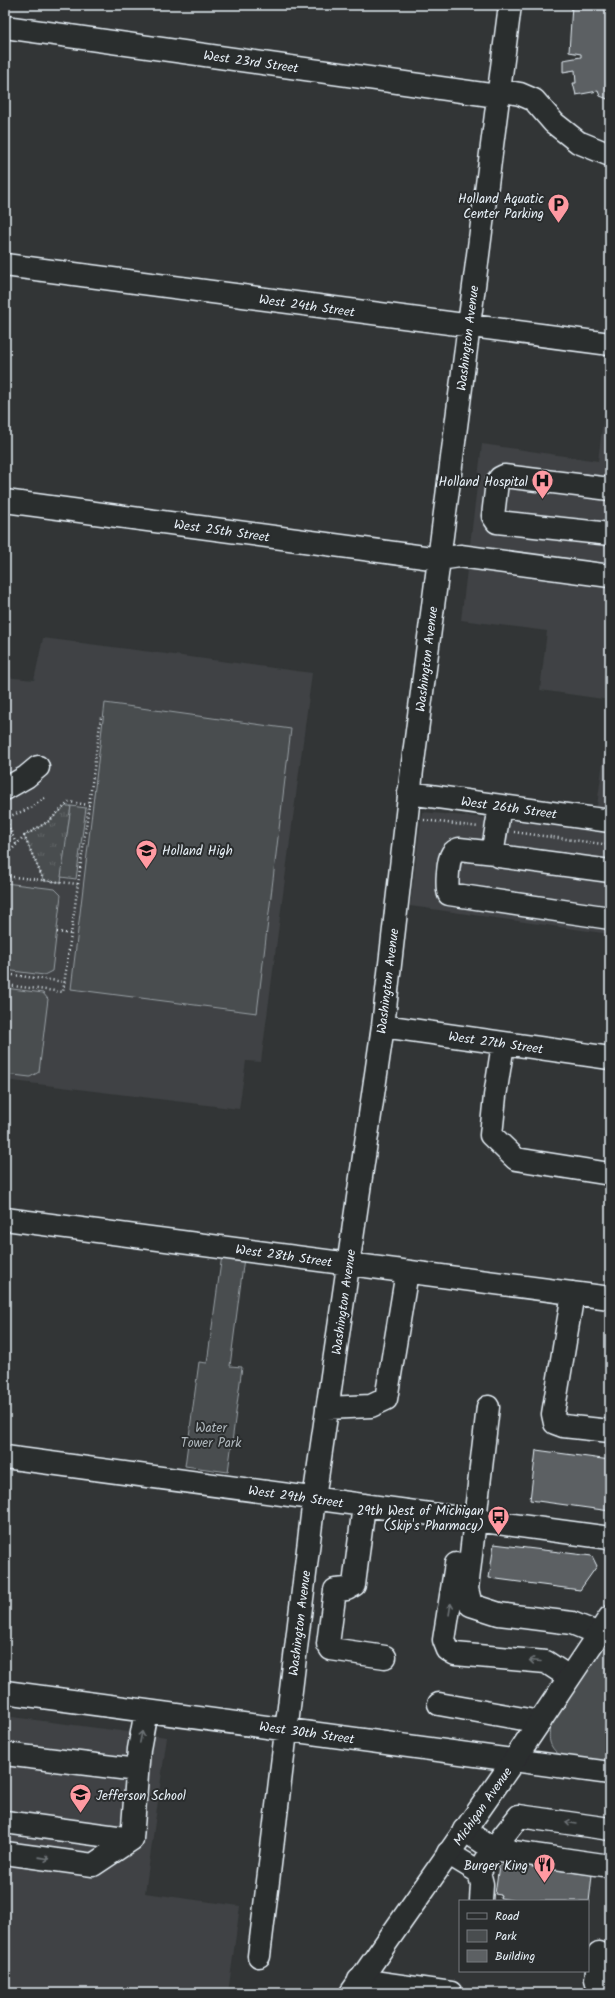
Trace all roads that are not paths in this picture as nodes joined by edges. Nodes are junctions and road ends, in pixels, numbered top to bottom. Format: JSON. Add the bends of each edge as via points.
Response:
{"nodes":[{"id":1,"x":510,"y":5,"type":"edge"},
{"id":2,"x":5,"y":27,"type":"edge"},
{"id":3,"x":498,"y":93,"type":"junction"},
{"id":4,"x":610,"y":155,"type":"edge"},
{"id":5,"x":5,"y":265,"type":"edge"},
{"id":6,"x":468,"y":326,"type":"junction"},
{"id":7,"x":610,"y":344,"type":"edge"},
{"id":8,"x":610,"y":489,"type":"edge"},
{"id":9,"x":5,"y":501,"type":"edge"},
{"id":10,"x":610,"y":534,"type":"edge"},
{"id":11,"x":439,"y":559,"type":"junction"},
{"id":12,"x":610,"y":576,"type":"edge"},
{"id":13,"x":38,"y":767,"type":"dead end"},
{"id":14,"x":5,"y":789,"type":"edge"},
{"id":15,"x":409,"y":793,"type":"junction"},
{"id":16,"x":500,"y":806,"type":"junction"},
{"id":17,"x":610,"y":821,"type":"edge"},
{"id":18,"x":495,"y":853,"type":"junction"},
{"id":19,"x":610,"y":871,"type":"edge"},
{"id":20,"x":610,"y":918,"type":"edge"},
{"id":21,"x":382,"y":1026,"type":"junction"},
{"id":22,"x":503,"y":1044,"type":"junction"},
{"id":23,"x":610,"y":1058,"type":"edge"},
{"id":24,"x":610,"y":1174,"type":"edge"},
{"id":25,"x":5,"y":1219,"type":"edge"},
{"id":26,"x":348,"y":1264,"type":"junction"},
{"id":27,"x":407,"y":1272,"type":"junction"},
{"id":28,"x":573,"y":1294,"type":"junction"},
{"id":29,"x":610,"y":1298,"type":"edge"},
{"id":30,"x":488,"y":1407,"type":"dead end"},
{"id":31,"x":327,"y":1408,"type":"junction"},
{"id":32,"x":610,"y":1431,"type":"edge"},
{"id":33,"x":5,"y":1457,"type":"edge"},
{"id":34,"x":314,"y":1499,"type":"junction"},
{"id":35,"x":364,"y":1505,"type":"junction"},
{"id":36,"x":469,"y":1519,"type":"junction"},
{"id":37,"x":610,"y":1538,"type":"edge"},
{"id":38,"x":304,"y":1585,"type":"junction"},
{"id":39,"x":335,"y":1590,"type":"junction"},
{"id":40,"x":298,"y":1625,"type":"junction"},
{"id":41,"x":604,"y":1625,"type":"edge"},
{"id":42,"x":328,"y":1633,"type":"junction"},
{"id":43,"x":385,"y":1656,"type":"dead end"},
{"id":44,"x":569,"y":1677,"type":"junction"},
{"id":45,"x":5,"y":1692,"type":"edge"},
{"id":46,"x":439,"y":1704,"type":"dead end"},
{"id":47,"x":146,"y":1711,"type":"junction"},
{"id":48,"x":540,"y":1722,"type":"junction"},
{"id":49,"x":286,"y":1730,"type":"junction"},
{"id":50,"x":5,"y":1754,"type":"edge"},
{"id":51,"x":514,"y":1760,"type":"junction"},
{"id":52,"x":137,"y":1770,"type":"junction"},
{"id":53,"x":610,"y":1773,"type":"edge"},
{"id":54,"x":5,"y":1822,"type":"edge"},
{"id":55,"x":610,"y":1829,"type":"edge"},
{"id":56,"x":464,"y":1830,"type":"junction"},
{"id":57,"x":132,"y":1839,"type":"junction"},
{"id":58,"x":492,"y":1849,"type":"junction"},
{"id":59,"x":5,"y":1853,"type":"edge"},
{"id":60,"x":448,"y":1853,"type":"junction"},
{"id":61,"x":610,"y":1866,"type":"edge"},
{"id":62,"x":479,"y":1872,"type":"junction"},
{"id":63,"x":481,"y":1900,"type":"edge"},
{"id":64,"x":599,"y":1953,"type":"edge"},
{"id":65,"x":259,"y":1956,"type":"dead end"},
{"id":66,"x":355,"y":1987,"type":"edge"},
{"id":67,"x":451,"y":1993,"type":"edge"},
{"id":68,"x":600,"y":1993,"type":"edge"}],
"edges":[{"from":1,"to":3,"type":"street","name":"Washington Avenue"},
{"from":2,"to":3,"type":"street","name":"West 23rd Street"},
{"from":3,"to":4,"type":"street","name":"West 23rd Street","via":[[520,94],[534,100],[554,123],[578,142]]},
{"from":3,"to":6,"type":"street","name":"Washington Avenue"},
{"from":5,"to":6,"type":"street","name":"West 24th Street"},
{"from":6,"to":7,"type":"street","name":"West 24th Street"},
{"from":6,"to":11,"type":"street","name":"Washington Avenue"},
{"from":8,"to":10,"type":"street","via":[[504,476],[497,482],[493,516],[497,522]]},
{"from":9,"to":11,"type":"street","name":"West 25th Street"},
{"from":11,"to":12,"type":"street","name":"West 25th Street","via":[[460,556]]},
{"from":11,"to":15,"type":"street","name":"Washington Avenue"},
{"from":13,"to":14,"type":"street","via":[[26,778]]},
{"from":15,"to":16,"type":"street","name":"West 26th Street"},
{"from":15,"to":21,"type":"street","name":"Washington Avenue"},
{"from":16,"to":17,"type":"street","name":"West 26th Street"},
{"from":16,"to":18,"type":"street","via":[[493,849]]},
{"from":18,"to":19,"type":"street","via":[[499,856]]},
{"from":18,"to":20,"type":"street","via":[[459,849],[454,851],[451,855],[447,889],[449,894]]},
{"from":21,"to":22,"type":"street","name":"West 27th Street"},
{"from":21,"to":26,"type":"street","name":"Washington Avenue"},
{"from":22,"to":23,"type":"street","name":"West 27th Street"},
{"from":22,"to":24,"type":"street","via":[[491,1135],[516,1159]]},
{"from":25,"to":26,"type":"street","name":"West 28th Street"},
{"from":26,"to":27,"type":"street","name":"West 28th Street"},
{"from":26,"to":31,"type":"street","name":"Washington Avenue"},
{"from":27,"to":28,"type":"street","name":"West 28th Street"},
{"from":27,"to":31,"type":"street","via":[[386,1399],[371,1406]]},
{"from":28,"to":29,"type":"street","name":"West 28th Street"},
{"from":28,"to":32,"type":"street","via":[[553,1414],[555,1423]]},
{"from":30,"to":36,"type":"street"},
{"from":31,"to":34,"type":"street","name":"Washington Avenue"},
{"from":33,"to":34,"type":"street","name":"West 29th Street"},
{"from":34,"to":35,"type":"street","name":"West 29th Street"},
{"from":34,"to":38,"type":"street","name":"Washington Avenue"},
{"from":35,"to":36,"type":"street","name":"West 29th Street"},
{"from":35,"to":39,"type":"street","via":[[354,1585],[347,1589]]},
{"from":36,"to":37,"type":"street","name":"West 29th Street"},
{"from":36,"to":41,"type":"street","via":[[467,1589],[470,1605],[498,1614]]},
{"from":44,"to":36,"type":"street","one_way":true,"via":[[546,1662],[456,1654],[448,1650],[444,1640]]},
{"from":38,"to":39,"type":"street"},
{"from":38,"to":40,"type":"street","name":"Washington Avenue"},
{"from":39,"to":42,"type":"street"},
{"from":40,"to":42,"type":"street"},
{"from":40,"to":49,"type":"street","name":"Washington Avenue"},
{"from":41,"to":44,"type":"street","name":"Michigan Avenue"},
{"from":42,"to":43,"type":"street","via":[[328,1644],[331,1649]]},
{"from":44,"to":48,"type":"street","name":"Michigan Avenue"},
{"from":45,"to":47,"type":"street","name":"West 30th Street"},
{"from":46,"to":48,"type":"street"},
{"from":47,"to":49,"type":"street","name":"West 30th Street"},
{"from":52,"to":47,"type":"street","one_way":true},
{"from":48,"to":51,"type":"street","name":"Michigan Avenue"},
{"from":49,"to":51,"type":"street","name":"West 30th Street"},
{"from":49,"to":65,"type":"street","name":"Washington Avenue"},
{"from":50,"to":52,"type":"street"},
{"from":51,"to":53,"type":"street","name":"West 30th Street"},
{"from":51,"to":56,"type":"street","name":"Michigan Avenue"},
{"from":52,"to":57,"type":"street"},
{"from":54,"to":57,"type":"street"},
{"from":55,"to":58,"type":"street","one_way":true,"via":[[519,1816]]},
{"from":56,"to":58,"type":"street"},
{"from":56,"to":60,"type":"street","name":"Michigan Avenue"},
{"from":59,"to":57,"type":"street","one_way":true,"via":[[93,1865]]},
{"from":58,"to":61,"type":"street"},
{"from":58,"to":62,"type":"street"},
{"from":60,"to":62,"type":"street"},
{"from":60,"to":66,"type":"street","name":"Michigan Avenue"},
{"from":62,"to":63,"type":"street","via":[[482,1884]]},
{"from":64,"to":68,"type":"street","via":[[596,1979]]},
{"from":66,"to":67,"type":"street"}]}
